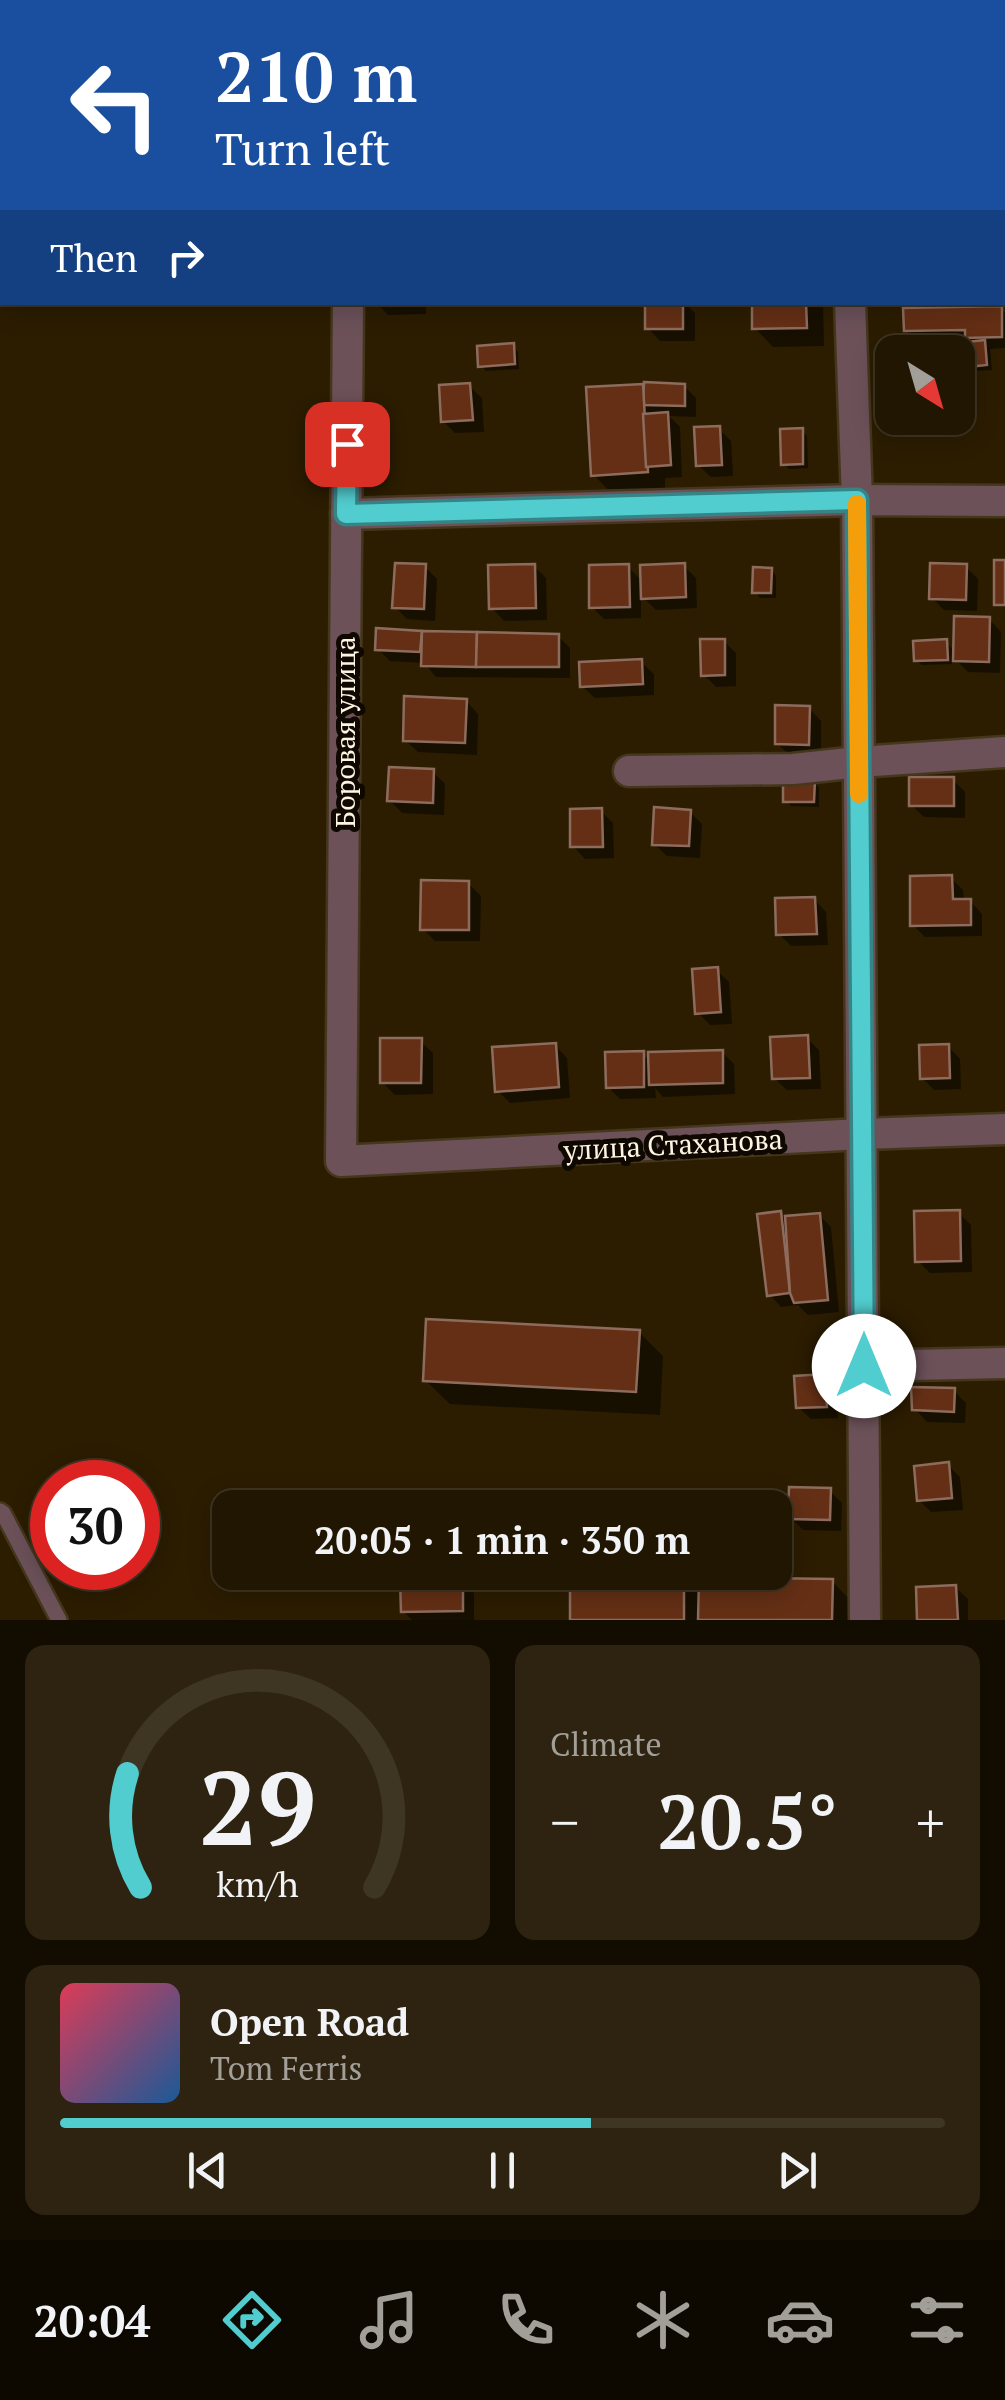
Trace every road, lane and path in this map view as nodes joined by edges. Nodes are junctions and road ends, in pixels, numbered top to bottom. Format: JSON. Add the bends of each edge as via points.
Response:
{"nodes":[{"id":1,"x":348,"y":305,"type":"edge"},
{"id":2,"x":850,"y":305,"type":"edge"},
{"id":3,"x":857,"y":500,"type":"junction"},
{"id":4,"x":1005,"y":501,"type":"edge"},
{"id":5,"x":346,"y":514,"type":"junction"},
{"id":6,"x":1005,"y":752,"type":"edge"},
{"id":7,"x":859,"y":762,"type":"junction"},
{"id":8,"x":629,"y":771,"type":"dead end"},
{"id":9,"x":1005,"y":1130,"type":"edge"},
{"id":10,"x":862,"y":1134,"type":"junction"},
{"id":11,"x":341,"y":1162,"type":"joint"},
{"id":12,"x":1005,"y":1363,"type":"edge"},
{"id":13,"x":864,"y":1366,"type":"junction"},
{"id":14,"x":0,"y":1511,"type":"edge"},
{"id":15,"x":59,"y":1620,"type":"edge"},
{"id":16,"x":866,"y":1620,"type":"edge"}],
"edges":[{"from":1,"to":5,"type":"street","name":"Боровая улица"},
{"from":2,"to":3,"type":"street"},
{"from":3,"to":4,"type":"street"},
{"from":3,"to":5,"type":"street"},
{"from":3,"to":7,"type":"street"},
{"from":5,"to":11,"type":"street","name":"Боровая улица"},
{"from":6,"to":7,"type":"street"},
{"from":7,"to":8,"type":"street"},
{"from":7,"to":10,"type":"street"},
{"from":9,"to":10,"type":"street","name":"улица Стаханова"},
{"from":10,"to":11,"type":"street","name":"улица Стаханова"},
{"from":10,"to":13,"type":"street"},
{"from":12,"to":13,"type":"street"},
{"from":13,"to":16,"type":"street"},
{"from":14,"to":15,"type":"lane"}]}
